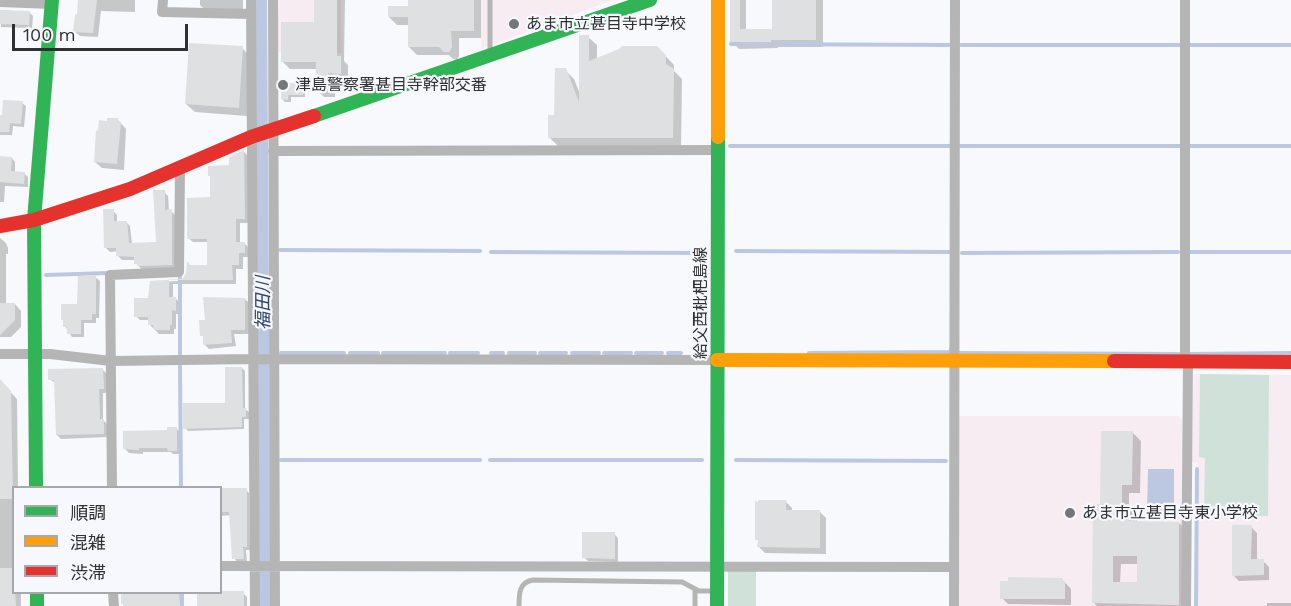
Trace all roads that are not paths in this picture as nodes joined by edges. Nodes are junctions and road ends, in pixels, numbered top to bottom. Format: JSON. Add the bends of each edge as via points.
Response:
{"nodes":[{"id":1,"x":163,"y":0,"type":"edge"},
{"id":2,"x":251,"y":0,"type":"edge"},
{"id":3,"x":273,"y":0,"type":"edge"},
{"id":4,"x":490,"y":0,"type":"edge"},
{"id":5,"x":650,"y":0,"type":"edge"},
{"id":6,"x":718,"y":0,"type":"edge"},
{"id":7,"x":956,"y":0,"type":"edge"},
{"id":8,"x":1185,"y":0,"type":"edge"},
{"id":9,"x":0,"y":2,"type":"edge"},
{"id":10,"x":52,"y":2,"type":"edge"},
{"id":11,"x":251,"y":14,"type":"junction"},
{"id":12,"x":490,"y":54,"type":"junction"},
{"id":13,"x":271,"y":130,"type":"junction"},
{"id":14,"x":251,"y":137,"type":"junction"},
{"id":15,"x":718,"y":150,"type":"junction"},
{"id":16,"x":273,"y":151,"type":"junction"},
{"id":17,"x":180,"y":168,"type":"junction"},
{"id":18,"x":34,"y":220,"type":"junction"},
{"id":19,"x":0,"y":226,"type":"edge"},
{"id":20,"x":0,"y":354,"type":"edge"},
{"id":21,"x":35,"y":354,"type":"junction"},
{"id":22,"x":253,"y":358,"type":"junction"},
{"id":23,"x":273,"y":359,"type":"junction"},
{"id":24,"x":717,"y":360,"type":"junction"},
{"id":25,"x":111,"y":361,"type":"junction"},
{"id":26,"x":954,"y":361,"type":"junction"},
{"id":27,"x":1187,"y":361,"type":"junction"},
{"id":28,"x":1291,"y":362,"type":"edge"},
{"id":29,"x":36,"y":486,"type":"edge"},
{"id":30,"x":112,"y":486,"type":"edge"},
{"id":31,"x":222,"y":566,"type":"edge"},
{"id":32,"x":254,"y":566,"type":"junction"},
{"id":33,"x":274,"y":566,"type":"junction"},
{"id":34,"x":717,"y":566,"type":"junction"},
{"id":35,"x":954,"y":567,"type":"junction"},
{"id":36,"x":695,"y":589,"type":"junction"},
{"id":37,"x":717,"y":591,"type":"junction"},
{"id":38,"x":255,"y":606,"type":"edge"},
{"id":39,"x":275,"y":606,"type":"edge"},
{"id":40,"x":519,"y":606,"type":"edge"},
{"id":41,"x":695,"y":606,"type":"edge"},
{"id":42,"x":717,"y":606,"type":"edge"},
{"id":43,"x":954,"y":606,"type":"edge"},
{"id":44,"x":1186,"y":606,"type":"edge"}],
"edges":[{"from":1,"to":11,"type":"street","via":[[162,12]]},
{"from":2,"to":11,"type":"street"},
{"from":3,"to":13,"type":"street"},
{"from":4,"to":12,"type":"lane"},
{"from":5,"to":12,"type":"street"},
{"from":6,"to":15,"type":"street","name":"給父西枇杷島線"},
{"from":7,"to":26,"type":"street"},
{"from":8,"to":27,"type":"street"},
{"from":9,"to":10,"type":"street"},
{"from":10,"to":18,"type":"street"},
{"from":11,"to":14,"type":"street"},
{"from":12,"to":13,"type":"street"},
{"from":13,"to":14,"type":"street"},
{"from":13,"to":16,"type":"street"},
{"from":14,"to":17,"type":"street"},
{"from":14,"to":22,"type":"street"},
{"from":15,"to":16,"type":"street"},
{"from":15,"to":24,"type":"street","name":"給父西枇杷島線"},
{"from":16,"to":23,"type":"street"},
{"from":17,"to":18,"type":"street","via":[[130,189]]},
{"from":17,"to":25,"type":"street","via":[[179,272],[110,276]]},
{"from":18,"to":19,"type":"street"},
{"from":18,"to":21,"type":"street"},
{"from":20,"to":21,"type":"street"},
{"from":21,"to":25,"type":"street"},
{"from":21,"to":29,"type":"street"},
{"from":22,"to":23,"type":"street"},
{"from":22,"to":25,"type":"street"},
{"from":22,"to":32,"type":"street"},
{"from":23,"to":24,"type":"street"},
{"from":23,"to":33,"type":"street"},
{"from":24,"to":26,"type":"street"},
{"from":24,"to":34,"type":"street","name":"給父西枇杷島線"},
{"from":25,"to":30,"type":"street"},
{"from":26,"to":27,"type":"street"},
{"from":26,"to":35,"type":"street"},
{"from":27,"to":28,"type":"street"},
{"from":27,"to":44,"type":"street"},
{"from":31,"to":32,"type":"street"},
{"from":32,"to":33,"type":"street"},
{"from":32,"to":38,"type":"street"},
{"from":33,"to":34,"type":"street"},
{"from":33,"to":39,"type":"street"},
{"from":34,"to":35,"type":"street"},
{"from":34,"to":37,"type":"street","name":"給父西枇杷島線"},
{"from":35,"to":43,"type":"street"},
{"from":36,"to":37,"type":"lane"},
{"from":36,"to":40,"type":"lane","via":[[682,582],[527,580],[520,589]]},
{"from":36,"to":41,"type":"lane"},
{"from":37,"to":42,"type":"street","name":"給父西枇杷島線"}]}
